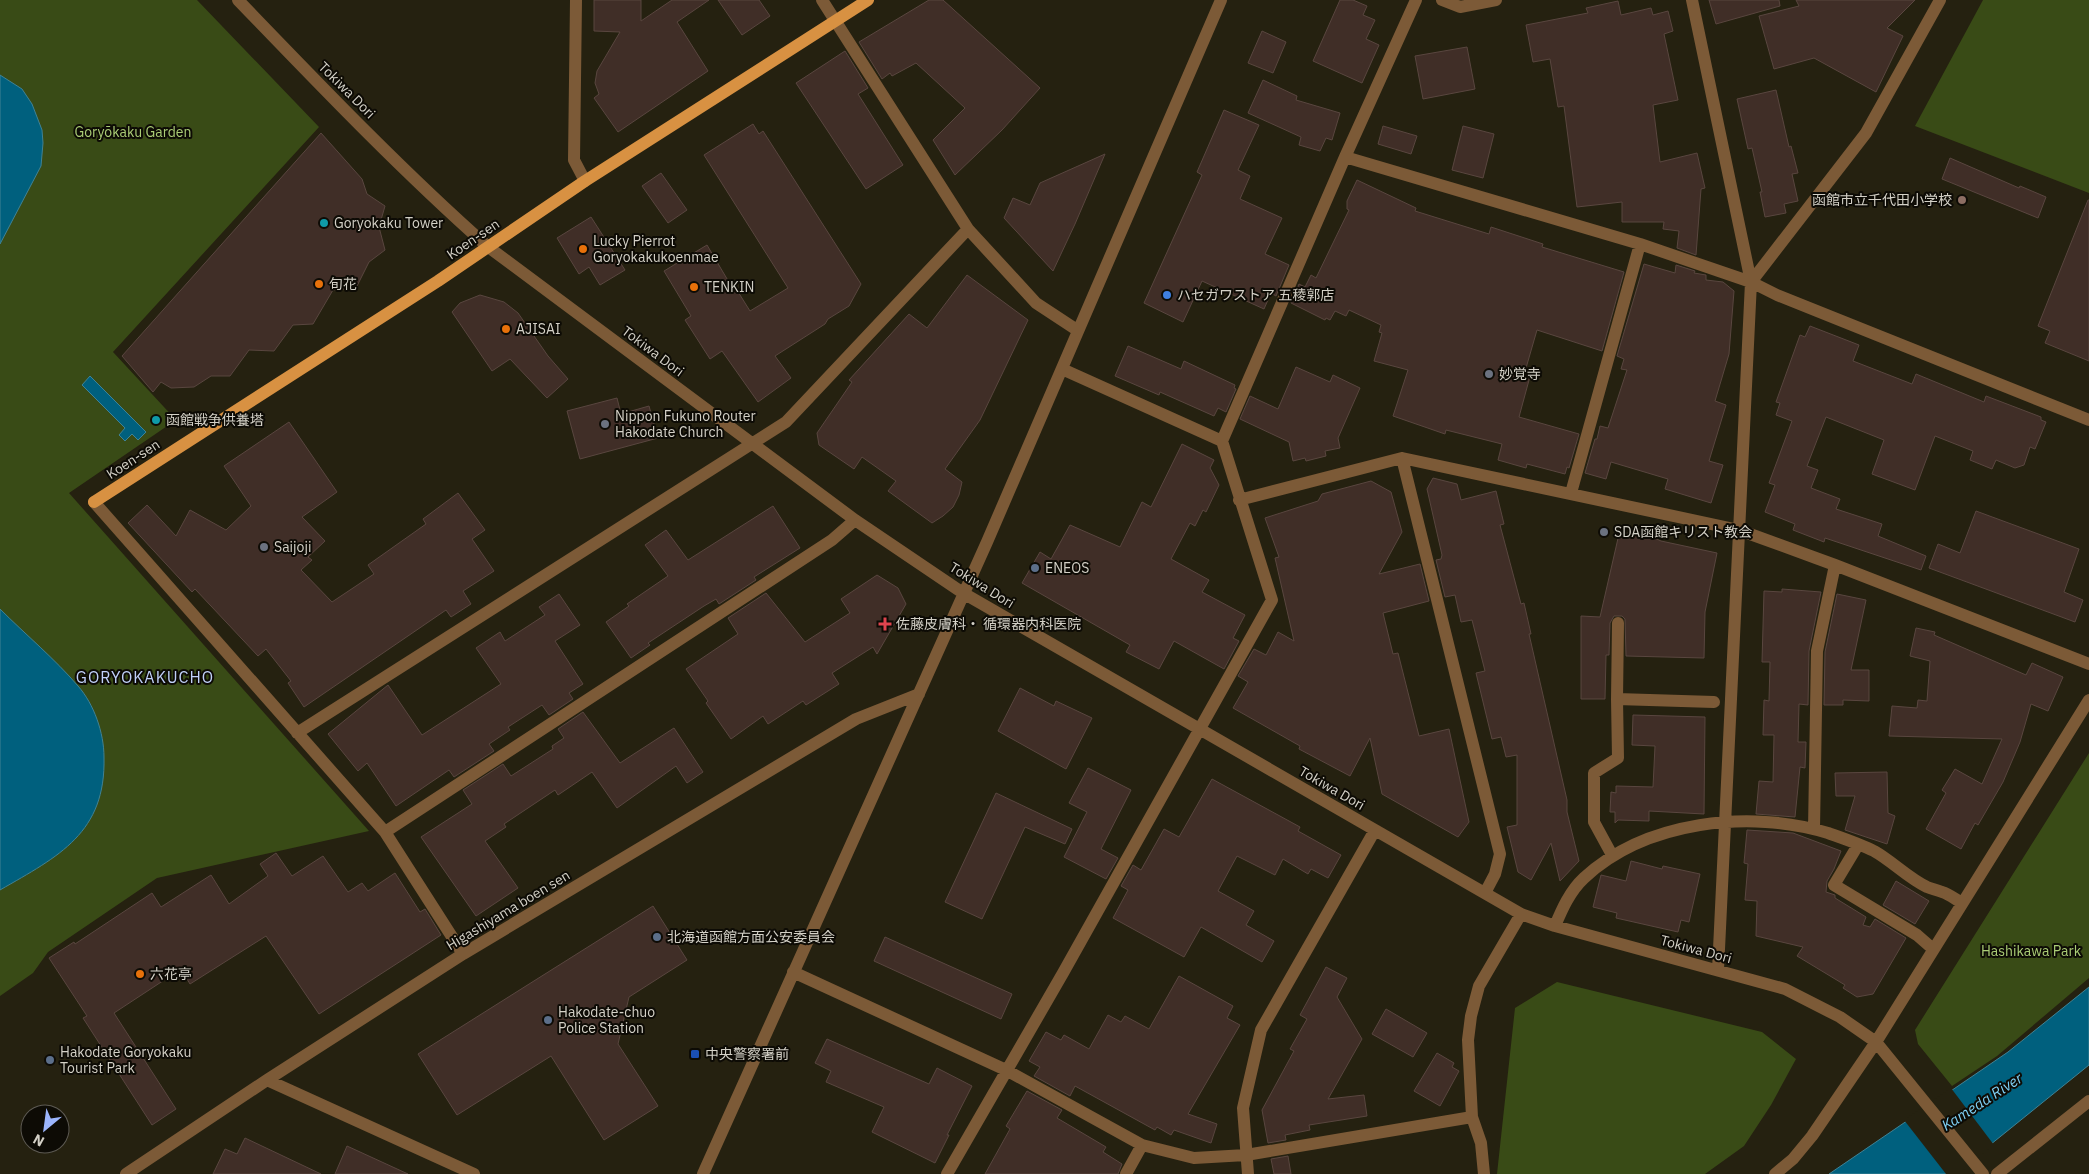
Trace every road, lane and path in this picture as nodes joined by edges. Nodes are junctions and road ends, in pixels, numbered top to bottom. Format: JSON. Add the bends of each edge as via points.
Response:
{"nodes":[{"id":1,"x":238,"y":0,"type":"edge"},
{"id":2,"x":576,"y":0,"type":"edge"},
{"id":3,"x":822,"y":0,"type":"edge"},
{"id":4,"x":868,"y":0,"type":"edge"},
{"id":5,"x":1222,"y":0,"type":"edge"},
{"id":6,"x":1416,"y":0,"type":"edge"},
{"id":7,"x":1442,"y":0,"type":"edge"},
{"id":8,"x":1496,"y":0,"type":"edge"},
{"id":9,"x":1692,"y":0,"type":"edge"},
{"id":10,"x":1940,"y":0,"type":"edge"},
{"id":11,"x":836,"y":21,"type":"junction"},
{"id":12,"x":1345,"y":156,"type":"junction"},
{"id":13,"x":585,"y":181,"type":"junction"},
{"id":14,"x":968,"y":229,"type":"junction"},
{"id":15,"x":1640,"y":244,"type":"junction"},
{"id":16,"x":487,"y":246,"type":"junction"},
{"id":17,"x":1751,"y":282,"type":"junction"},
{"id":18,"x":1078,"y":330,"type":"junction"},
{"id":19,"x":1062,"y":369,"type":"junction"},
{"id":20,"x":2089,"y":420,"type":"edge"},
{"id":21,"x":1222,"y":442,"type":"junction"},
{"id":22,"x":750,"y":444,"type":"junction"},
{"id":23,"x":1402,"y":458,"type":"junction"},
{"id":24,"x":1571,"y":493,"type":"junction"},
{"id":25,"x":1239,"y":500,"type":"junction"},
{"id":26,"x":94,"y":502,"type":"joint"},
{"id":27,"x":855,"y":520,"type":"junction"},
{"id":28,"x":1740,"y":530,"type":"junction"},
{"id":29,"x":1835,"y":565,"type":"junction"},
{"id":30,"x":963,"y":593,"type":"junction"},
{"id":31,"x":1618,"y":623,"type":"dead end"},
{"id":32,"x":2089,"y":664,"type":"edge"},
{"id":33,"x":919,"y":694,"type":"junction"},
{"id":34,"x":1618,"y":699,"type":"junction"},
{"id":35,"x":2089,"y":700,"type":"edge"},
{"id":36,"x":1714,"y":702,"type":"dead end"},
{"id":37,"x":1198,"y":728,"type":"junction"},
{"id":38,"x":297,"y":733,"type":"junction"},
{"id":39,"x":1726,"y":821,"type":"junction"},
{"id":40,"x":1814,"y":829,"type":"junction"},
{"id":41,"x":1374,"y":830,"type":"junction"},
{"id":42,"x":385,"y":832,"type":"junction"},
{"id":43,"x":1858,"y":845,"type":"junction"},
{"id":44,"x":1612,"y":855,"type":"junction"},
{"id":45,"x":1485,"y":893,"type":"junction"},
{"id":46,"x":1962,"y":903,"type":"junction"},
{"id":47,"x":1521,"y":914,"type":"junction"},
{"id":48,"x":1554,"y":926,"type":"junction"},
{"id":49,"x":1933,"y":949,"type":"junction"},
{"id":50,"x":463,"y":954,"type":"junction"},
{"id":51,"x":1718,"y":970,"type":"junction"},
{"id":52,"x":793,"y":972,"type":"junction"},
{"id":53,"x":1876,"y":1042,"type":"junction"},
{"id":54,"x":1006,"y":1070,"type":"junction"},
{"id":55,"x":267,"y":1080,"type":"junction"},
{"id":56,"x":2089,"y":1101,"type":"edge"},
{"id":57,"x":1472,"y":1117,"type":"junction"},
{"id":58,"x":1142,"y":1145,"type":"junction"},
{"id":59,"x":1246,"y":1155,"type":"junction"},
{"id":60,"x":126,"y":1174,"type":"edge"},
{"id":61,"x":474,"y":1174,"type":"edge"},
{"id":62,"x":703,"y":1174,"type":"edge"},
{"id":63,"x":947,"y":1174,"type":"edge"},
{"id":64,"x":1126,"y":1174,"type":"edge"},
{"id":65,"x":1248,"y":1174,"type":"edge"},
{"id":66,"x":1484,"y":1174,"type":"edge"},
{"id":67,"x":1775,"y":1174,"type":"edge"},
{"id":68,"x":1983,"y":1174,"type":"edge"},
{"id":69,"x":1997,"y":1174,"type":"edge"}],
"edges":[{"from":1,"to":16,"type":"street","name":"Tokiwa Dori","via":[[457,220]]},
{"from":2,"to":13,"type":"street","via":[[574,160]]},
{"from":3,"to":11,"type":"street"},
{"from":4,"to":11,"type":"main road","name":"Koen-sen"},
{"from":5,"to":18,"type":"street"},
{"from":6,"to":12,"type":"street"},
{"from":7,"to":8,"type":"street","via":[[1460,7]]},
{"from":9,"to":17,"type":"street"},
{"from":10,"to":17,"type":"street","via":[[1866,134]]},
{"from":11,"to":13,"type":"main road","name":"Koen-sen"},
{"from":11,"to":14,"type":"street"},
{"from":12,"to":15,"type":"street"},
{"from":12,"to":21,"type":"street"},
{"from":13,"to":16,"type":"main road","name":"Koen-sen"},
{"from":14,"to":18,"type":"street","via":[[1036,303]]},
{"from":14,"to":22,"type":"street","via":[[786,422]]},
{"from":15,"to":17,"type":"street"},
{"from":15,"to":24,"type":"street"},
{"from":16,"to":22,"type":"street","name":"Tokiwa Dori"},
{"from":16,"to":26,"type":"main road","name":"Koen-sen","via":[[438,281]]},
{"from":17,"to":20,"type":"street"},
{"from":17,"to":28,"type":"street"},
{"from":18,"to":19,"type":"street"},
{"from":19,"to":21,"type":"street"},
{"from":19,"to":30,"type":"street"},
{"from":21,"to":25,"type":"street"},
{"from":22,"to":27,"type":"street","name":"Tokiwa Dori"},
{"from":22,"to":38,"type":"street"},
{"from":23,"to":24,"type":"street"},
{"from":23,"to":25,"type":"street"},
{"from":23,"to":45,"type":"street","via":[[1500,854],[1495,874]]},
{"from":24,"to":28,"type":"street"},
{"from":25,"to":37,"type":"street","via":[[1272,600]]},
{"from":26,"to":38,"type":"street"},
{"from":27,"to":30,"type":"street","name":"Tokiwa Dori"},
{"from":27,"to":42,"type":"street","via":[[824,546]]},
{"from":28,"to":29,"type":"street"},
{"from":28,"to":39,"type":"street"},
{"from":29,"to":32,"type":"street"},
{"from":29,"to":40,"type":"street","via":[[1817,651]]},
{"from":30,"to":33,"type":"street"},
{"from":30,"to":37,"type":"street","name":"Tokiwa Dori"},
{"from":31,"to":34,"type":"street"},
{"from":33,"to":50,"type":"street","name":"Higashiyama boen sen","via":[[856,718]]},
{"from":33,"to":52,"type":"street"},
{"from":34,"to":36,"type":"street"},
{"from":34,"to":44,"type":"street","via":[[1618,758],[1594,773],[1594,822]]},
{"from":35,"to":46,"type":"street"},
{"from":37,"to":41,"type":"street","name":"Tokiwa Dori"},
{"from":37,"to":54,"type":"street"},
{"from":38,"to":42,"type":"street"},
{"from":39,"to":40,"type":"street","via":[[1782,823]]},
{"from":39,"to":44,"type":"street","via":[[1647,839]]},
{"from":39,"to":51,"type":"street"},
{"from":40,"to":43,"type":"street"},
{"from":41,"to":45,"type":"street","name":"Tokiwa Dori"},
{"from":41,"to":59,"type":"street","via":[[1261,1030],[1243,1108]]},
{"from":42,"to":50,"type":"street"},
{"from":43,"to":46,"type":"street","via":[[1873,850],[1928,888]]},
{"from":43,"to":49,"type":"street","via":[[1834,885],[1916,935]]},
{"from":44,"to":48,"type":"street","via":[[1583,879]]},
{"from":45,"to":47,"type":"street","name":"Tokiwa Dori"},
{"from":46,"to":49,"type":"street"},
{"from":47,"to":48,"type":"street","name":"Tokiwa Dori"},
{"from":47,"to":57,"type":"street","via":[[1479,986],[1471,1016],[1468,1040]]},
{"from":48,"to":51,"type":"street","name":"Tokiwa Dori"},
{"from":49,"to":53,"type":"street"},
{"from":50,"to":55,"type":"street","name":"Higashiyama boen sen"},
{"from":51,"to":53,"type":"street","name":"Tokiwa Dori","via":[[1785,989],[1840,1017]]},
{"from":52,"to":54,"type":"street"},
{"from":52,"to":62,"type":"street"},
{"from":53,"to":67,"type":"street","via":[[1812,1136]]},
{"from":53,"to":68,"type":"street","name":"Tokiwa Dori"},
{"from":54,"to":58,"type":"street"},
{"from":54,"to":63,"type":"street"},
{"from":55,"to":60,"type":"street","name":"Higashiyama boen sen"},
{"from":55,"to":61,"type":"street"},
{"from":56,"to":69,"type":"street"},
{"from":57,"to":59,"type":"street"},
{"from":57,"to":66,"type":"street","via":[[1481,1143]]},
{"from":58,"to":59,"type":"street","via":[[1194,1158]]},
{"from":58,"to":64,"type":"street"},
{"from":59,"to":65,"type":"street"}]}
